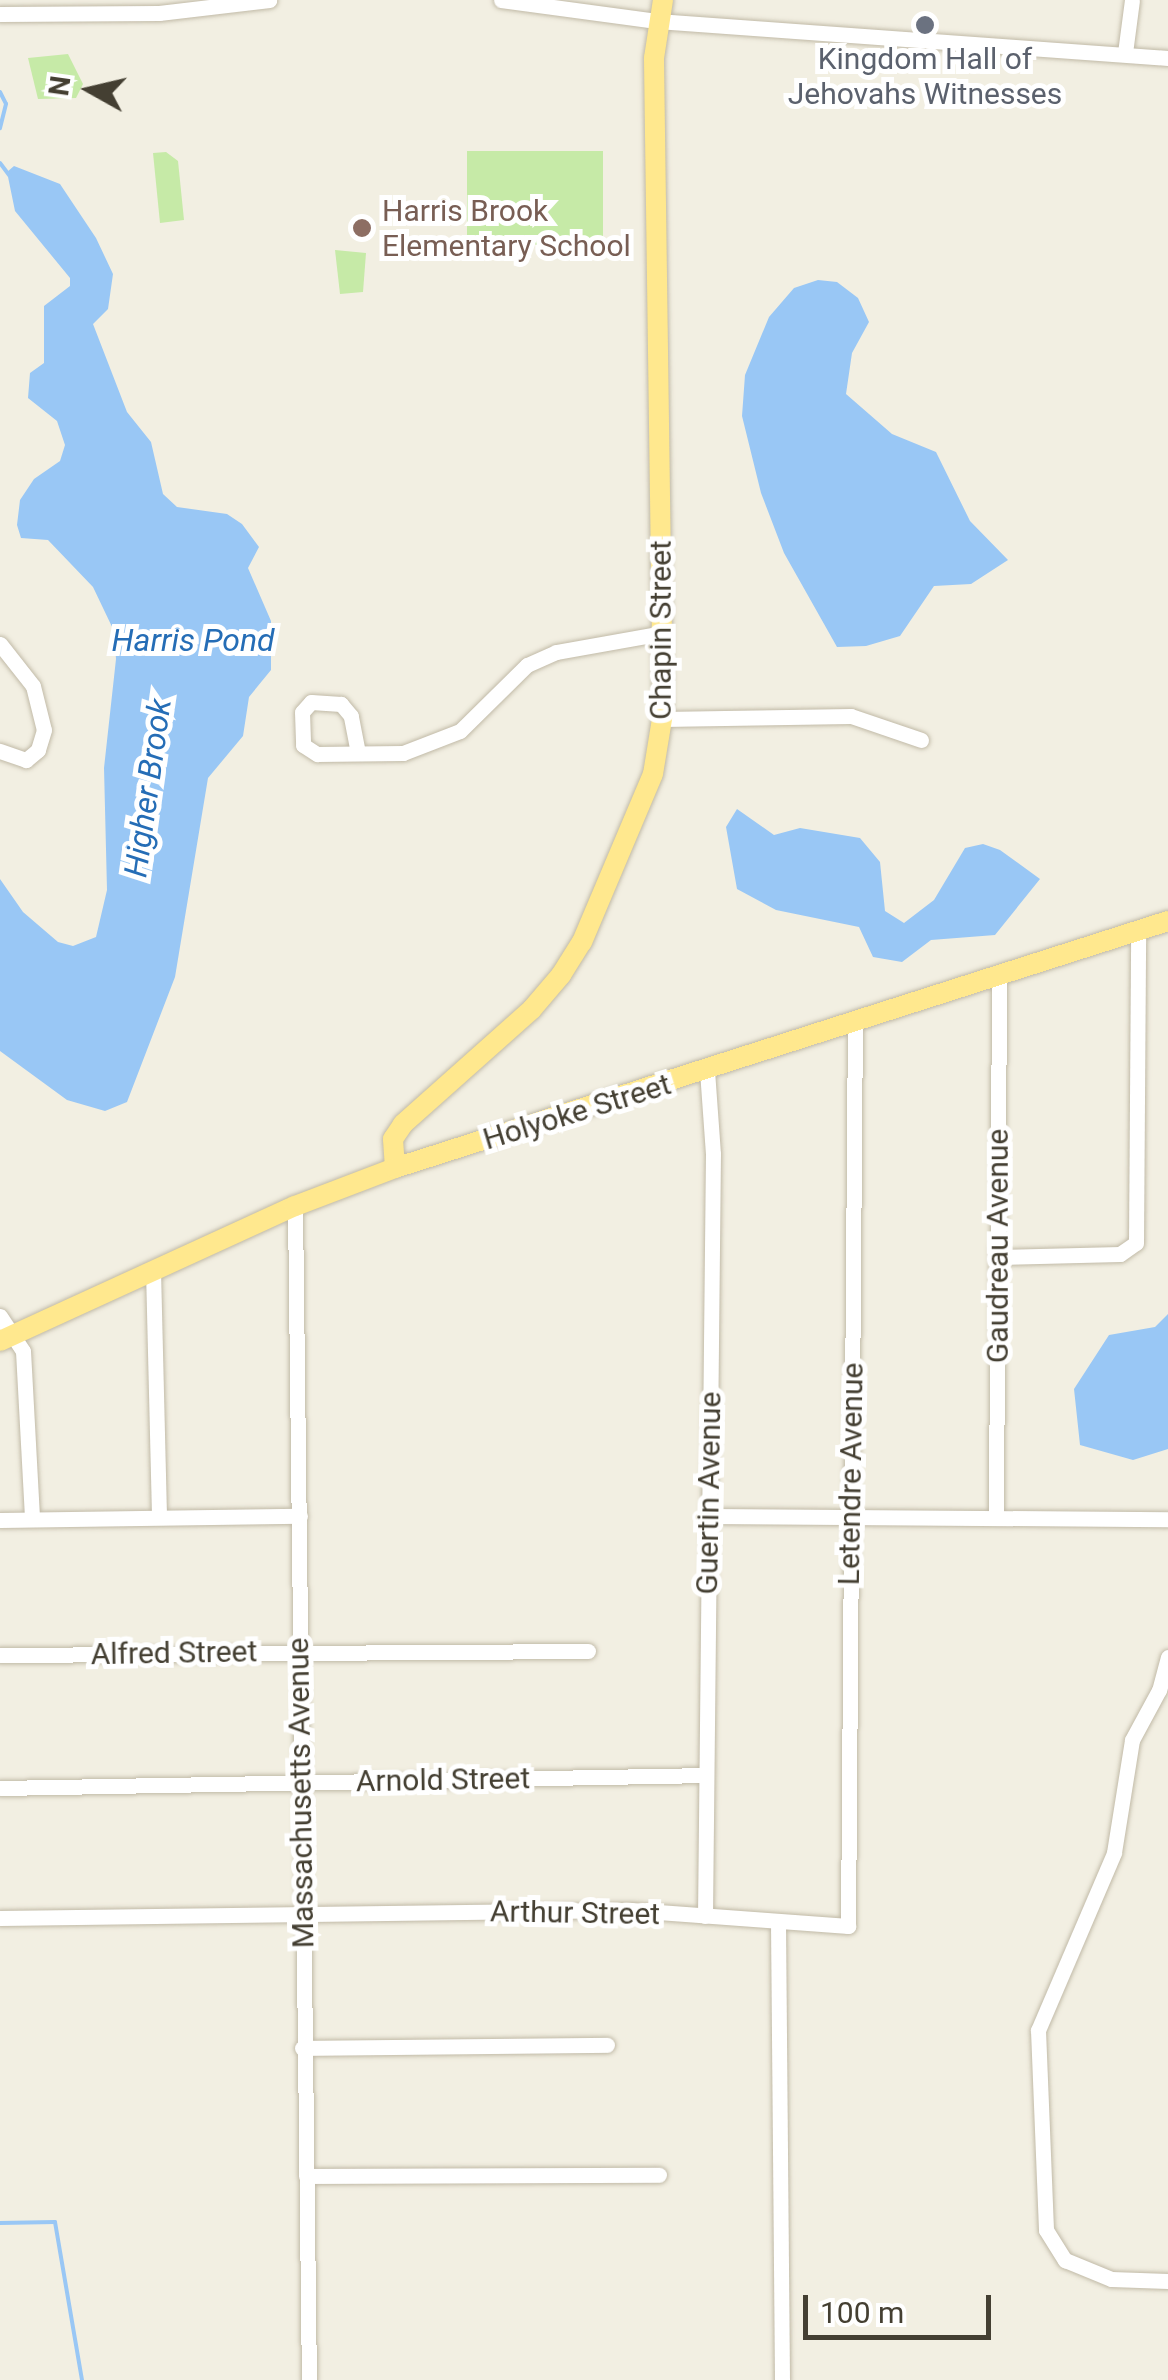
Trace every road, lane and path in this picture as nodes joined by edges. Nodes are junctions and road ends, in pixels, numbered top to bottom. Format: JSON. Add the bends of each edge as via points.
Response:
{"nodes":[{"id":1,"x":268,"y":0,"type":"edge"},
{"id":2,"x":501,"y":0,"type":"edge"},
{"id":3,"x":663,"y":0,"type":"edge"},
{"id":4,"x":1132,"y":0,"type":"edge"},
{"id":5,"x":0,"y":14,"type":"edge"},
{"id":6,"x":657,"y":21,"type":"junction"},
{"id":7,"x":1126,"y":53,"type":"junction"},
{"id":8,"x":1168,"y":58,"type":"edge"},
{"id":9,"x":663,"y":634,"type":"junction"},
{"id":10,"x":0,"y":644,"type":"edge"},
{"id":11,"x":662,"y":720,"type":"junction"},
{"id":12,"x":921,"y":740,"type":"dead end"},
{"id":13,"x":0,"y":751,"type":"edge"},
{"id":14,"x":358,"y":753,"type":"junction"},
{"id":15,"x":1168,"y":921,"type":"edge"},
{"id":16,"x":1138,"y":930,"type":"junction"},
{"id":17,"x":999,"y":975,"type":"junction"},
{"id":18,"x":856,"y":1023,"type":"junction"},
{"id":19,"x":707,"y":1071,"type":"junction"},
{"id":20,"x":396,"y":1168,"type":"junction"},
{"id":21,"x":295,"y":1206,"type":"junction"},
{"id":22,"x":998,"y":1257,"type":"junction"},
{"id":23,"x":153,"y":1270,"type":"junction"},
{"id":24,"x":0,"y":1316,"type":"edge"},
{"id":25,"x":7,"y":1338,"type":"edge"},
{"id":26,"x":850,"y":1515,"type":"junction"},
{"id":27,"x":159,"y":1516,"type":"junction"},
{"id":28,"x":300,"y":1516,"type":"junction"},
{"id":29,"x":708,"y":1516,"type":"junction"},
{"id":30,"x":996,"y":1517,"type":"junction"},
{"id":31,"x":32,"y":1519,"type":"junction"},
{"id":32,"x":1168,"y":1519,"type":"edge"},
{"id":33,"x":0,"y":1520,"type":"edge"},
{"id":34,"x":299,"y":1651,"type":"junction"},
{"id":35,"x":588,"y":1651,"type":"dead end"},
{"id":36,"x":0,"y":1655,"type":"edge"},
{"id":37,"x":1168,"y":1657,"type":"edge"},
{"id":38,"x":706,"y":1774,"type":"junction"},
{"id":39,"x":300,"y":1784,"type":"junction"},
{"id":40,"x":0,"y":1788,"type":"edge"},
{"id":41,"x":302,"y":1914,"type":"junction"},
{"id":42,"x":704,"y":1916,"type":"junction"},
{"id":43,"x":0,"y":1918,"type":"edge"},
{"id":44,"x":778,"y":1922,"type":"junction"},
{"id":45,"x":848,"y":1926,"type":"joint"},
{"id":46,"x":608,"y":2045,"type":"dead end"},
{"id":47,"x":302,"y":2048,"type":"junction"},
{"id":48,"x":659,"y":2175,"type":"dead end"},
{"id":49,"x":306,"y":2176,"type":"junction"},
{"id":50,"x":1168,"y":2281,"type":"edge"},
{"id":51,"x":308,"y":2380,"type":"edge"},
{"id":52,"x":782,"y":2380,"type":"edge"}],
"edges":[{"from":1,"to":5,"type":"street","via":[[159,14]]},
{"from":2,"to":6,"type":"street"},
{"from":3,"to":6,"type":"main road","name":"Chapin Street"},
{"from":4,"to":7,"type":"street"},
{"from":6,"to":7,"type":"street"},
{"from":6,"to":9,"type":"main road","name":"Chapin Street"},
{"from":7,"to":8,"type":"street"},
{"from":9,"to":11,"type":"main road","name":"Chapin Street"},
{"from":9,"to":14,"type":"street","via":[[556,652],[528,665],[442,742],[403,753]]},
{"from":10,"to":13,"type":"street","via":[[33,686],[44,730],[38,750],[26,760]]},
{"from":11,"to":12,"type":"street","via":[[851,716]]},
{"from":11,"to":20,"type":"main road","name":"Chapin Street","via":[[653,774],[582,942],[532,1009],[403,1124],[392,1139]]},
{"from":14,"to":14,"type":"street","via":[[317,754],[302,745],[302,712],[311,702],[341,704],[351,716]]},
{"from":15,"to":16,"type":"main road","name":"Holyoke Street"},
{"from":16,"to":17,"type":"main road","name":"Holyoke Street"},
{"from":16,"to":22,"type":"street","via":[[1136,1242],[1120,1254]]},
{"from":17,"to":18,"type":"main road","name":"Holyoke Street"},
{"from":17,"to":22,"type":"street","name":"Gaudreau Avenue"},
{"from":18,"to":19,"type":"main road","name":"Holyoke Street"},
{"from":18,"to":26,"type":"street","name":"Letendre Avenue"},
{"from":19,"to":20,"type":"main road","name":"Holyoke Street"},
{"from":19,"to":29,"type":"street","name":"Guertin Avenue","via":[[713,1154]]},
{"from":20,"to":21,"type":"main road","name":"Holyoke Street"},
{"from":21,"to":23,"type":"main road","name":"Holyoke Street"},
{"from":21,"to":28,"type":"street","name":"Massachusetts Avenue"},
{"from":22,"to":30,"type":"street","name":"Gaudreau Avenue"},
{"from":23,"to":25,"type":"main road","name":"Holyoke Street"},
{"from":23,"to":27,"type":"street"},
{"from":24,"to":25,"type":"street"},
{"from":25,"to":31,"type":"street","via":[[23,1351]]},
{"from":26,"to":29,"type":"street"},
{"from":26,"to":30,"type":"street"},
{"from":26,"to":45,"type":"street","name":"Letendre Avenue"},
{"from":27,"to":28,"type":"street"},
{"from":27,"to":31,"type":"street"},
{"from":28,"to":34,"type":"street","name":"Massachusetts Avenue"},
{"from":29,"to":38,"type":"street","name":"Guertin Avenue"},
{"from":30,"to":32,"type":"street"},
{"from":31,"to":33,"type":"street"},
{"from":34,"to":35,"type":"street","name":"Alfred Street"},
{"from":34,"to":36,"type":"street","name":"Alfred Street"},
{"from":34,"to":39,"type":"street","name":"Massachusetts Avenue"},
{"from":37,"to":50,"type":"street","via":[[1160,1690],[1132,1740],[1114,1853],[1038,2030],[1038,2145],[1046,2230],[1065,2260],[1111,2279]]},
{"from":38,"to":39,"type":"street","name":"Arnold Street"},
{"from":38,"to":42,"type":"street","name":"Guertin Avenue"},
{"from":39,"to":40,"type":"street","name":"Arnold Street"},
{"from":39,"to":41,"type":"street","name":"Massachusetts Avenue"},
{"from":41,"to":42,"type":"street","name":"Arthur Street","via":[[632,1910]]},
{"from":41,"to":43,"type":"street","name":"Arthur Street"},
{"from":41,"to":47,"type":"street","name":"Massachusetts Avenue"},
{"from":42,"to":44,"type":"street","name":"Arthur Street"},
{"from":44,"to":45,"type":"street","name":"Arthur Street"},
{"from":44,"to":52,"type":"street"},
{"from":46,"to":47,"type":"street"},
{"from":47,"to":49,"type":"street","name":"Massachusetts Avenue"},
{"from":48,"to":49,"type":"street"},
{"from":49,"to":51,"type":"street","name":"Massachusetts Avenue"}]}
